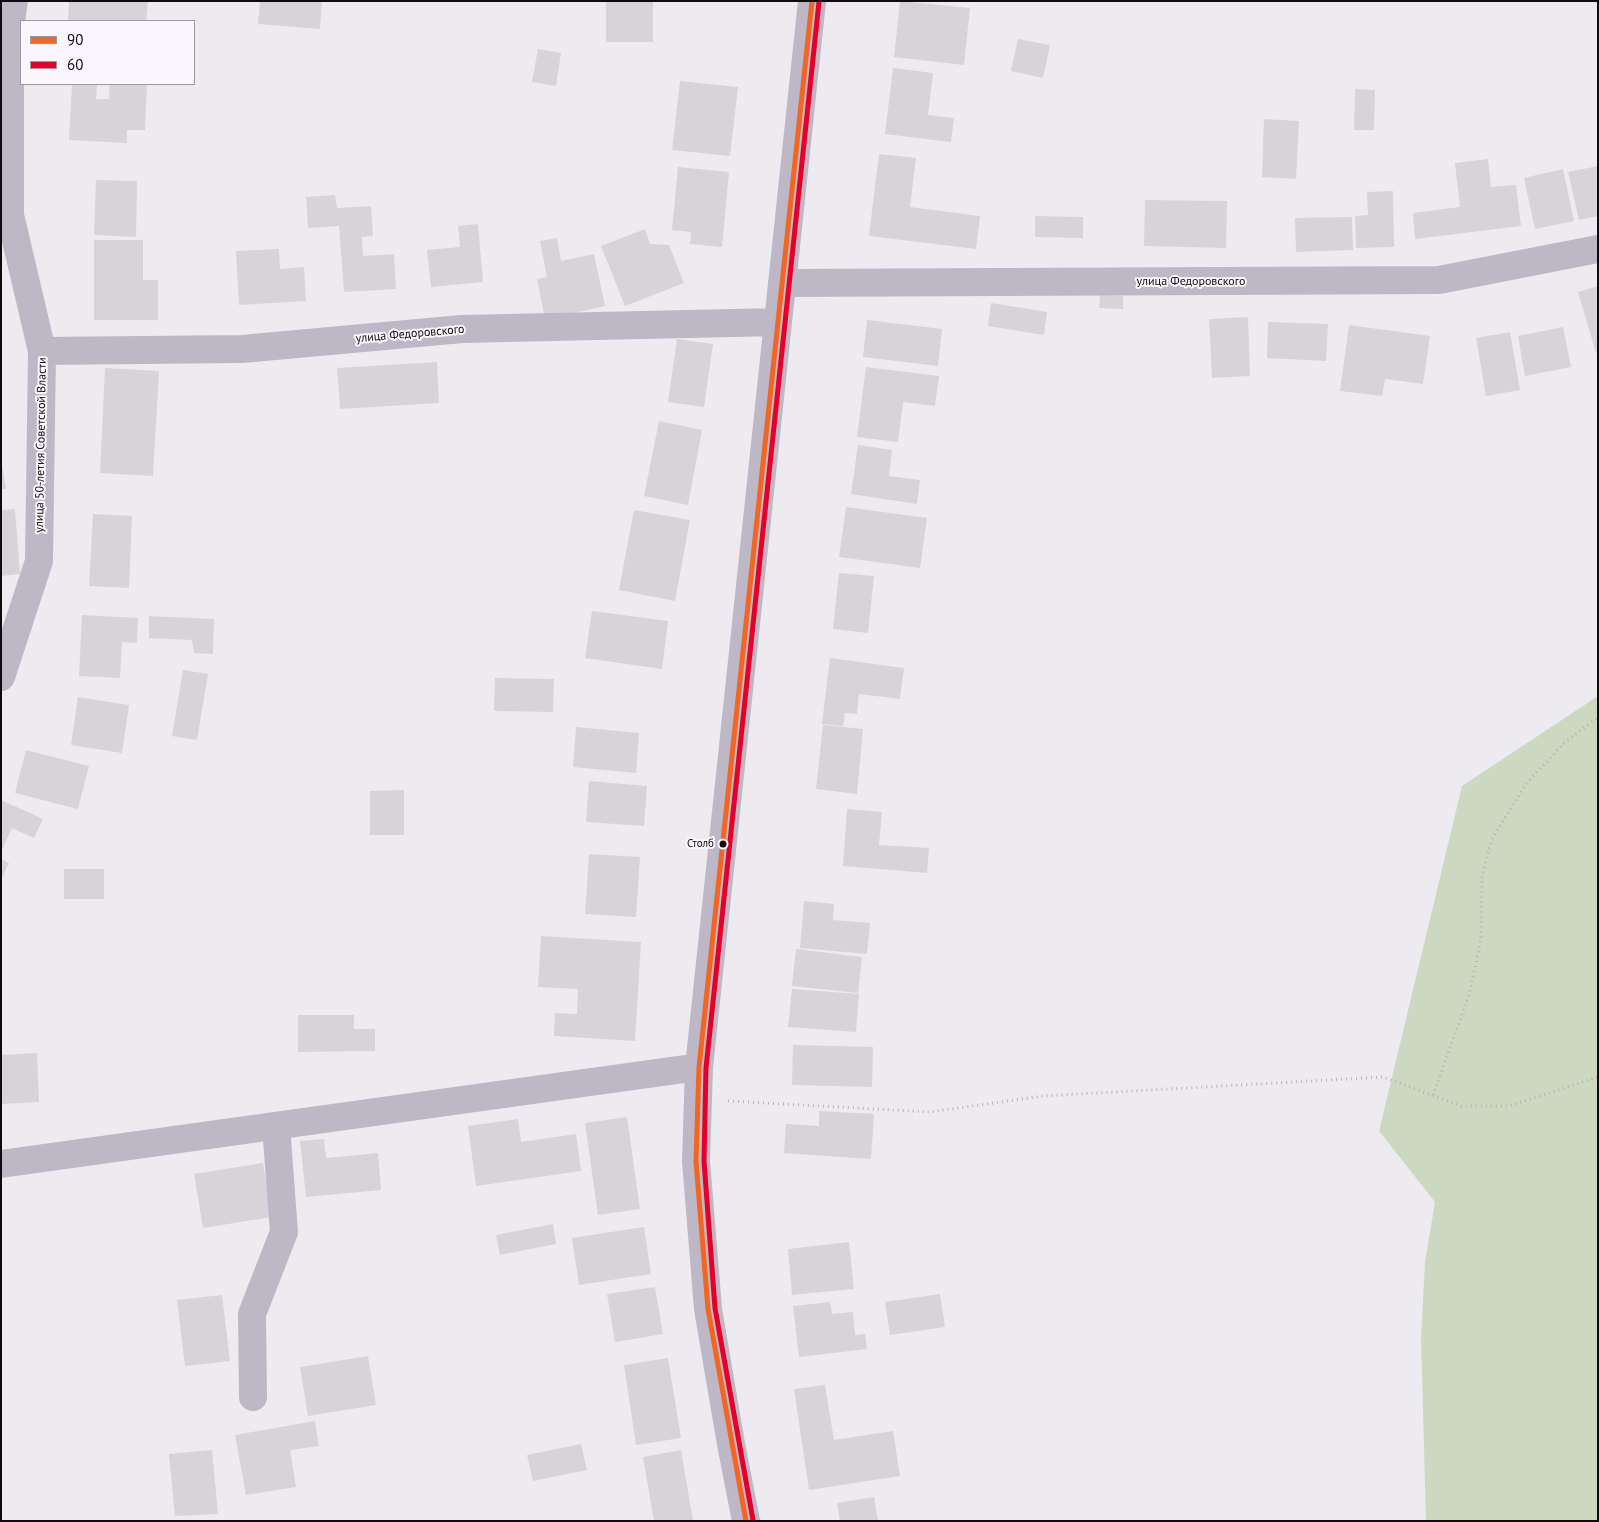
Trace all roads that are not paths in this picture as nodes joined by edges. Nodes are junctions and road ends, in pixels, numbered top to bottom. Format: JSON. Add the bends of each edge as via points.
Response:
{"nodes":[{"id":1,"x":14,"y":1,"type":"edge"},
{"id":2,"x":812,"y":1,"type":"edge"},
{"id":3,"x":1598,"y":249,"type":"edge"},
{"id":4,"x":782,"y":283,"type":"junction"},
{"id":5,"x":778,"y":322,"type":"junction"},
{"id":6,"x":42,"y":351,"type":"junction"},
{"id":7,"x":1,"y":677,"type":"edge"},
{"id":8,"x":699,"y":1066,"type":"junction"},
{"id":9,"x":276,"y":1126,"type":"junction"},
{"id":10,"x":1,"y":1164,"type":"edge"},
{"id":11,"x":253,"y":1397,"type":"dead end"},
{"id":12,"x":746,"y":1521,"type":"edge"}],
"edges":[{"from":1,"to":6,"type":"street","name":"улица 50-летия Советской Власти","via":[[10,28],[10,215]]},
{"from":2,"to":4,"type":"street"},
{"from":3,"to":4,"type":"street","name":"улица Федоровского","via":[[1439,280]]},
{"from":4,"to":5,"type":"street"},
{"from":5,"to":6,"type":"street","name":"улица Федоровского","via":[[462,329],[242,349]]},
{"from":5,"to":8,"type":"street"},
{"from":6,"to":7,"type":"street","name":"улица 50-летия Советской Власти","via":[[40,561]]},
{"from":8,"to":9,"type":"street"},
{"from":8,"to":12,"type":"street","via":[[696,1161],[708,1309]]},
{"from":9,"to":10,"type":"street"},
{"from":9,"to":11,"type":"street","via":[[284,1232],[252,1314]]}]}
